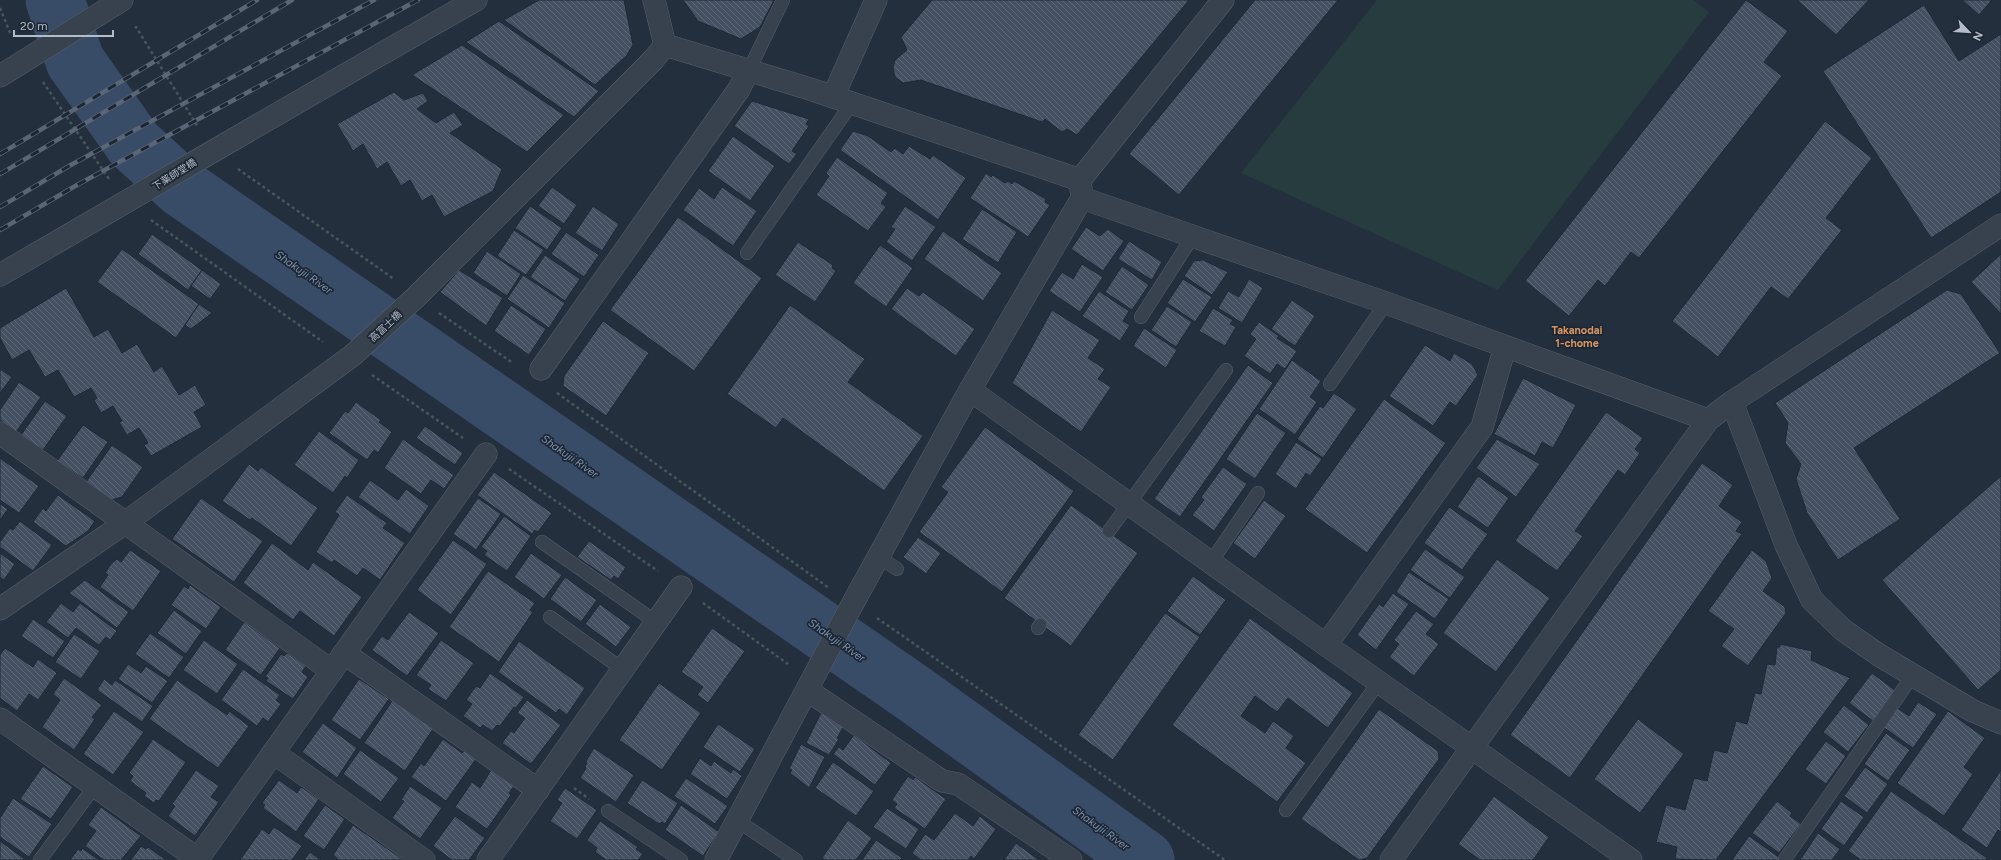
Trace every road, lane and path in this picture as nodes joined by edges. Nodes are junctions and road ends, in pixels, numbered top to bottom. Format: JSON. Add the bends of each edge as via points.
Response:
{"nodes":[{"id":1,"x":476,"y":0,"type":"edge"},
{"id":2,"x":654,"y":0,"type":"edge"},
{"id":3,"x":783,"y":0,"type":"edge"},
{"id":4,"x":876,"y":0,"type":"edge"},
{"id":5,"x":1223,"y":0,"type":"edge"},
{"id":6,"x":120,"y":2,"type":"edge"},
{"id":7,"x":130,"y":31,"type":"dead end"},
{"id":8,"x":664,"y":45,"type":"junction"},
{"id":9,"x":35,"y":55,"type":"junction"},
{"id":10,"x":749,"y":70,"type":"junction"},
{"id":11,"x":0,"y":76,"type":"edge"},
{"id":12,"x":843,"y":100,"type":"junction"},
{"id":13,"x":199,"y":129,"type":"dead end"},
{"id":14,"x":236,"y":168,"type":"dead end"},
{"id":15,"x":113,"y":185,"type":"dead end"},
{"id":16,"x":1081,"y":189,"type":"junction"},
{"id":17,"x":2001,"y":225,"type":"edge"},
{"id":18,"x":1194,"y":236,"type":"junction"},
{"id":19,"x":748,"y":253,"type":"dead end"},
{"id":20,"x":0,"y":275,"type":"edge"},
{"id":21,"x":416,"y":297,"type":"junction"},
{"id":22,"x":1386,"y":303,"type":"junction"},
{"id":23,"x":1141,"y":317,"type":"dead end"},
{"id":24,"x":1505,"y":347,"type":"junction"},
{"id":25,"x":515,"y":364,"type":"dead end"},
{"id":26,"x":541,"y":369,"type":"dead end"},
{"id":27,"x":1226,"y":370,"type":"dead end"},
{"id":28,"x":1330,"y":384,"type":"dead end"},
{"id":29,"x":970,"y":390,"type":"junction"},
{"id":30,"x":554,"y":392,"type":"dead end"},
{"id":31,"x":1732,"y":402,"type":"junction"},
{"id":32,"x":1708,"y":420,"type":"junction"},
{"id":33,"x":0,"y":433,"type":"edge"},
{"id":34,"x":486,"y":454,"type":"dead end"},
{"id":35,"x":1258,"y":493,"type":"dead end"},
{"id":36,"x":1129,"y":503,"type":"junction"},
{"id":37,"x":125,"y":523,"type":"junction"},
{"id":38,"x":1109,"y":531,"type":"dead end"},
{"id":39,"x":542,"y":542,"type":"dead end"},
{"id":40,"x":879,"y":557,"type":"junction"},
{"id":41,"x":1211,"y":562,"type":"junction"},
{"id":42,"x":897,"y":569,"type":"dead end"},
{"id":43,"x":681,"y":587,"type":"dead end"},
{"id":44,"x":852,"y":605,"type":"junction"},
{"id":45,"x":0,"y":609,"type":"edge"},
{"id":46,"x":550,"y":617,"type":"dead end"},
{"id":47,"x":656,"y":622,"type":"junction"},
{"id":48,"x":1326,"y":645,"type":"junction"},
{"id":49,"x":344,"y":653,"type":"junction"},
{"id":50,"x":622,"y":669,"type":"junction"},
{"id":51,"x":332,"y":671,"type":"junction"},
{"id":52,"x":1913,"y":675,"type":"junction"},
{"id":53,"x":1379,"y":682,"type":"junction"},
{"id":54,"x":809,"y":685,"type":"junction"},
{"id":55,"x":0,"y":719,"type":"edge"},
{"id":56,"x":2001,"y":723,"type":"edge"},
{"id":57,"x":1472,"y":748,"type":"junction"},
{"id":58,"x":274,"y":752,"type":"junction"},
{"id":59,"x":550,"y":772,"type":"junction"},
{"id":60,"x":95,"y":786,"type":"junction"},
{"id":61,"x":538,"y":790,"type":"junction"},
{"id":62,"x":1286,"y":810,"type":"dead end"},
{"id":63,"x":608,"y":811,"type":"joint"},
{"id":64,"x":738,"y":820,"type":"junction"},
{"id":65,"x":1785,"y":859,"type":"dead end"},
{"id":66,"x":40,"y":860,"type":"edge"},
{"id":67,"x":198,"y":860,"type":"edge"},
{"id":68,"x":424,"y":860,"type":"edge"},
{"id":69,"x":488,"y":860,"type":"edge"},
{"id":70,"x":681,"y":860,"type":"edge"},
{"id":71,"x":716,"y":860,"type":"edge"},
{"id":72,"x":796,"y":860,"type":"edge"},
{"id":73,"x":1071,"y":860,"type":"edge"},
{"id":74,"x":1224,"y":860,"type":"edge"},
{"id":75,"x":1391,"y":860,"type":"edge"},
{"id":76,"x":1631,"y":860,"type":"edge"}],
"edges":[{"from":1,"to":20,"type":"street","name":"下薬師堂橋","via":[[212,150],[137,197]]},
{"from":2,"to":8,"type":"street"},
{"from":3,"to":10,"type":"lane"},
{"from":4,"to":12,"type":"street"},
{"from":5,"to":16,"type":"street"},
{"from":6,"to":9,"type":"street"},
{"from":7,"to":13,"type":"path","via":[[136,27]]},
{"from":8,"to":10,"type":"street"},
{"from":8,"to":21,"type":"street","name":"高富士橋","via":[[654,59]]},
{"from":9,"to":11,"type":"street"},
{"from":9,"to":15,"type":"path"},
{"from":10,"to":12,"type":"street"},
{"from":10,"to":26,"type":"street","via":[[739,89]]},
{"from":12,"to":16,"type":"street"},
{"from":12,"to":19,"type":"lane"},
{"from":14,"to":21,"type":"path"},
{"from":16,"to":18,"type":"street"},
{"from":16,"to":29,"type":"street"},
{"from":17,"to":31,"type":"street"},
{"from":18,"to":22,"type":"street"},
{"from":18,"to":23,"type":"lane"},
{"from":21,"to":25,"type":"path"},
{"from":21,"to":37,"type":"street","name":"高富士橋","via":[[353,355]]},
{"from":22,"to":24,"type":"street"},
{"from":22,"to":28,"type":"lane"},
{"from":24,"to":32,"type":"street"},
{"from":24,"to":48,"type":"street","via":[[1482,427]]},
{"from":27,"to":36,"type":"lane"},
{"from":29,"to":36,"type":"street"},
{"from":29,"to":40,"type":"street"},
{"from":30,"to":44,"type":"path"},
{"from":31,"to":32,"type":"street"},
{"from":31,"to":52,"type":"street","via":[[1786,545],[1812,600],[1843,630]]},
{"from":32,"to":57,"type":"street"},
{"from":33,"to":37,"type":"street"},
{"from":34,"to":49,"type":"street"},
{"from":35,"to":41,"type":"lane"},
{"from":36,"to":38,"type":"lane"},
{"from":36,"to":41,"type":"street"},
{"from":37,"to":45,"type":"street","name":"高富士橋"},
{"from":37,"to":51,"type":"street"},
{"from":39,"to":47,"type":"lane"},
{"from":40,"to":42,"type":"lane"},
{"from":40,"to":44,"type":"street","via":[[862,576]]},
{"from":41,"to":48,"type":"street"},
{"from":43,"to":47,"type":"street"},
{"from":44,"to":54,"type":"street"},
{"from":44,"to":74,"type":"path"},
{"from":46,"to":50,"type":"lane"},
{"from":47,"to":50,"type":"street"},
{"from":48,"to":53,"type":"street"},
{"from":49,"to":51,"type":"street"},
{"from":49,"to":61,"type":"street"},
{"from":50,"to":59,"type":"street"},
{"from":51,"to":58,"type":"street"},
{"from":52,"to":56,"type":"street","via":[[1973,711]]},
{"from":52,"to":65,"type":"lane"},
{"from":53,"to":57,"type":"street"},
{"from":53,"to":62,"type":"lane"},
{"from":54,"to":64,"type":"street"},
{"from":54,"to":73,"type":"street","via":[[942,781],[958,784]]},
{"from":55,"to":60,"type":"street"},
{"from":57,"to":75,"type":"street"},
{"from":57,"to":76,"type":"street"},
{"from":58,"to":67,"type":"street"},
{"from":58,"to":68,"type":"street"},
{"from":59,"to":61,"type":"street"},
{"from":59,"to":63,"type":"path"},
{"from":60,"to":66,"type":"lane"},
{"from":60,"to":67,"type":"street"},
{"from":61,"to":69,"type":"street"},
{"from":63,"to":70,"type":"lane"},
{"from":64,"to":71,"type":"street"},
{"from":64,"to":72,"type":"lane"}]}
